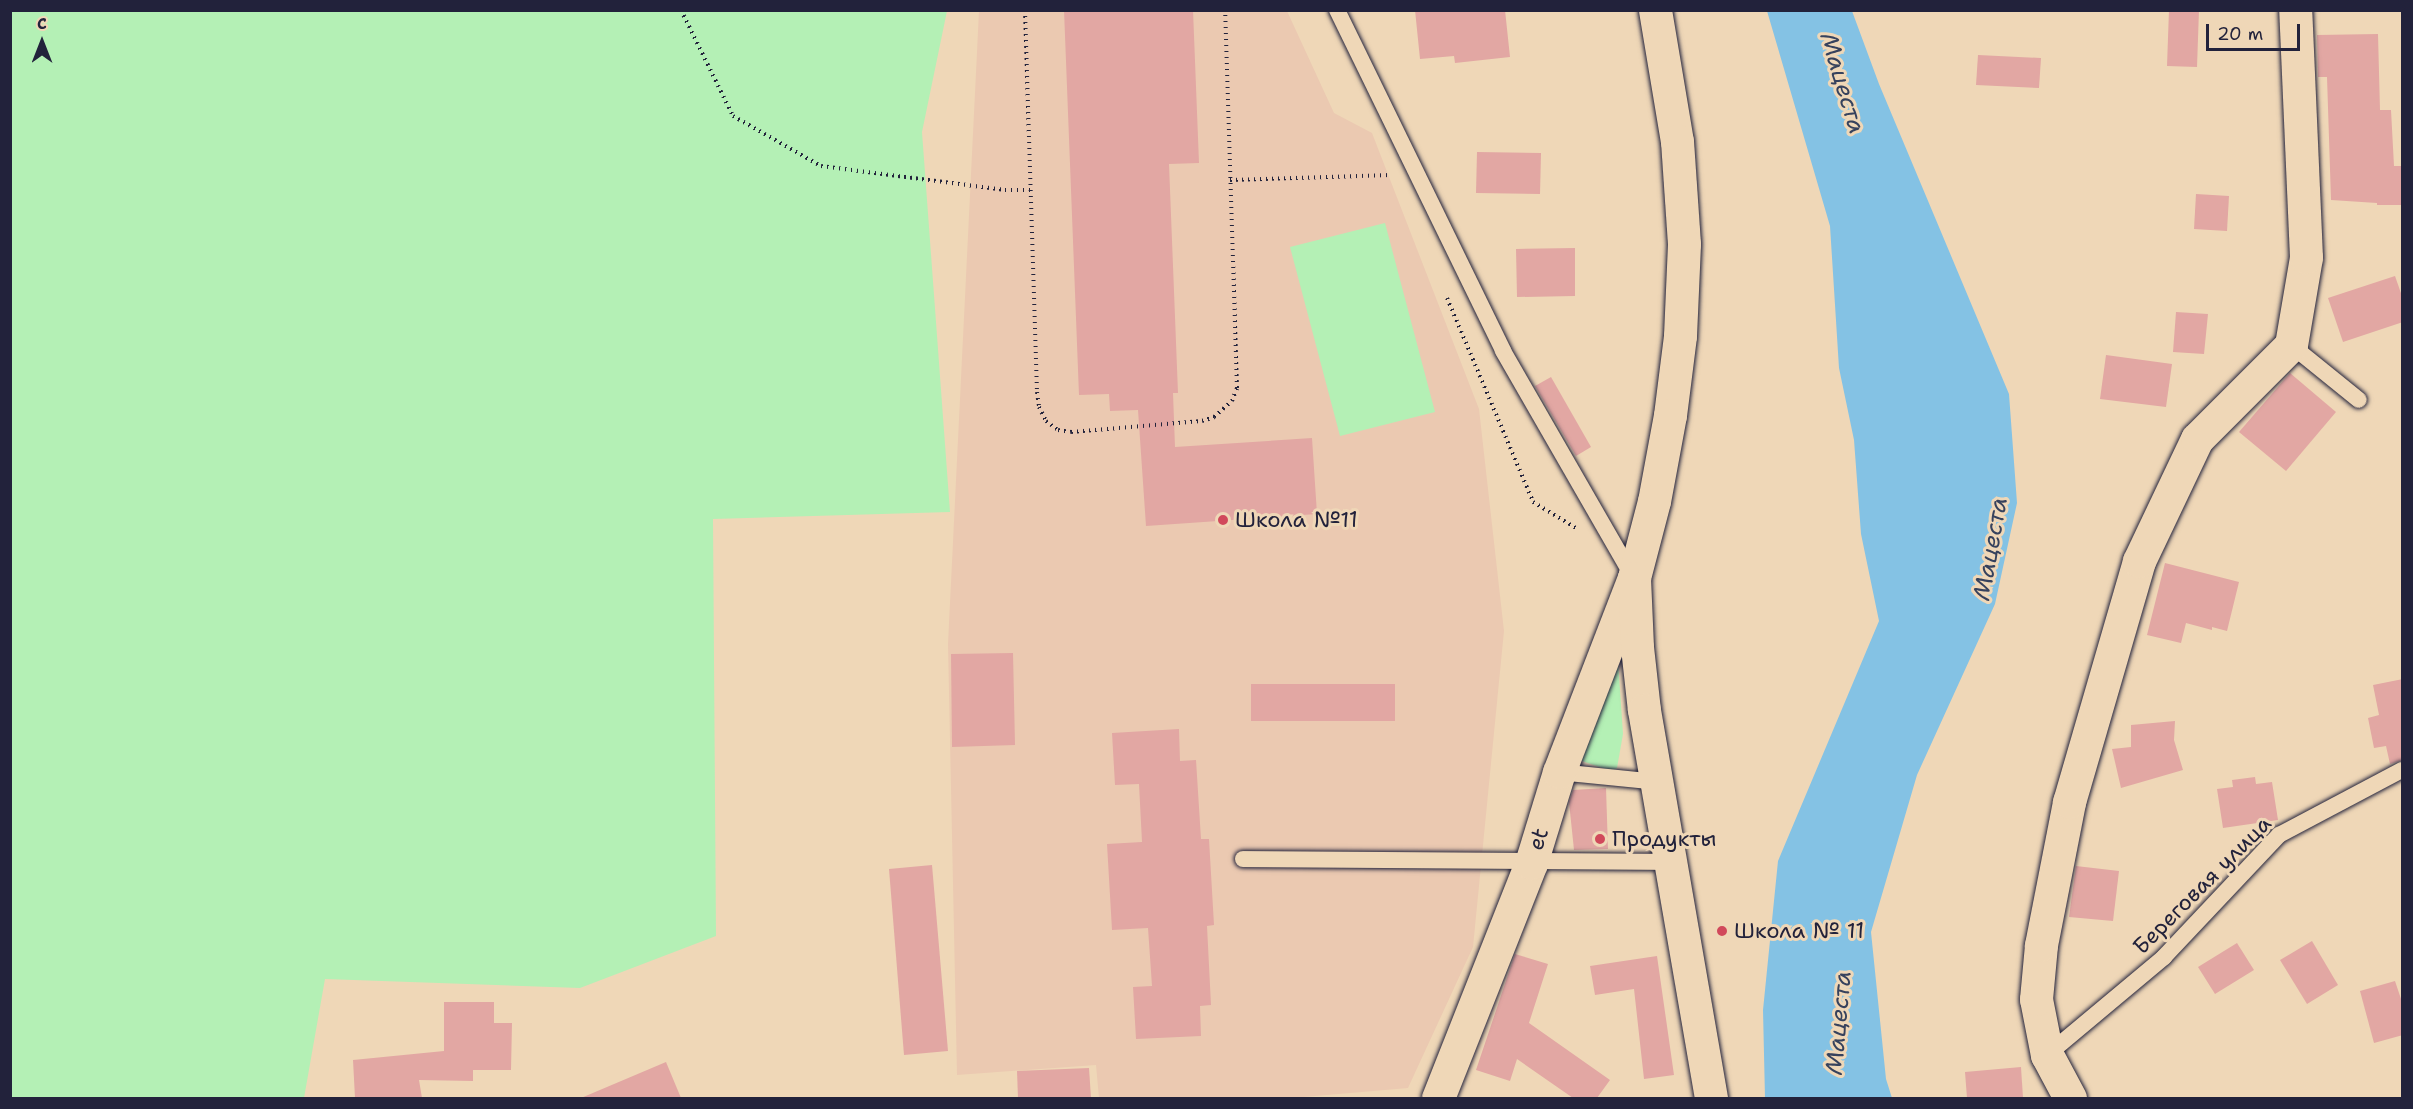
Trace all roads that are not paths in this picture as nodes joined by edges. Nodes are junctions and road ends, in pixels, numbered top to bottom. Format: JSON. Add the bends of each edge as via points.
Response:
{"nodes":[{"id":1,"x":1337,"y":10,"type":"edge"},
{"id":2,"x":1655,"y":10,"type":"edge"},
{"id":3,"x":2295,"y":10,"type":"edge"},
{"id":4,"x":2291,"y":345,"type":"junction"},
{"id":5,"x":2360,"y":400,"type":"dead end"},
{"id":6,"x":1634,"y":578,"type":"junction"},
{"id":7,"x":2403,"y":770,"type":"edge"},
{"id":8,"x":1559,"y":772,"type":"junction"},
{"id":9,"x":1658,"y":782,"type":"junction"},
{"id":10,"x":1243,"y":859,"type":"dead end"},
{"id":11,"x":1672,"y":862,"type":"junction"},
{"id":12,"x":1531,"y":863,"type":"junction"},
{"id":13,"x":2047,"y":1054,"type":"junction"},
{"id":14,"x":1438,"y":1098,"type":"edge"},
{"id":15,"x":1711,"y":1098,"type":"edge"},
{"id":16,"x":2070,"y":1098,"type":"edge"}],
"edges":[{"from":1,"to":6,"type":"lane","via":[[1503,351]]},
{"from":2,"to":6,"type":"street","via":[[1677,141],[1684,244],[1680,336],[1670,415]]},
{"from":3,"to":4,"type":"street","via":[[2306,257]]},
{"from":4,"to":5,"type":"lane"},
{"from":4,"to":13,"type":"street","via":[[2197,439],[2139,561],[2069,802],[2041,945],[2036,999]]},
{"from":6,"to":8,"type":"street","name":"et"},
{"from":6,"to":9,"type":"street","via":[[1644,710]]},
{"from":7,"to":13,"type":"lane","name":"Береговая улица","via":[[2279,835],[2164,957]]},
{"from":8,"to":9,"type":"lane"},
{"from":8,"to":12,"type":"street","name":"et"},
{"from":9,"to":11,"type":"street"},
{"from":10,"to":12,"type":"lane"},
{"from":11,"to":12,"type":"lane"},
{"from":11,"to":15,"type":"street"},
{"from":12,"to":14,"type":"street","name":"et"},
{"from":13,"to":16,"type":"street"}]}
